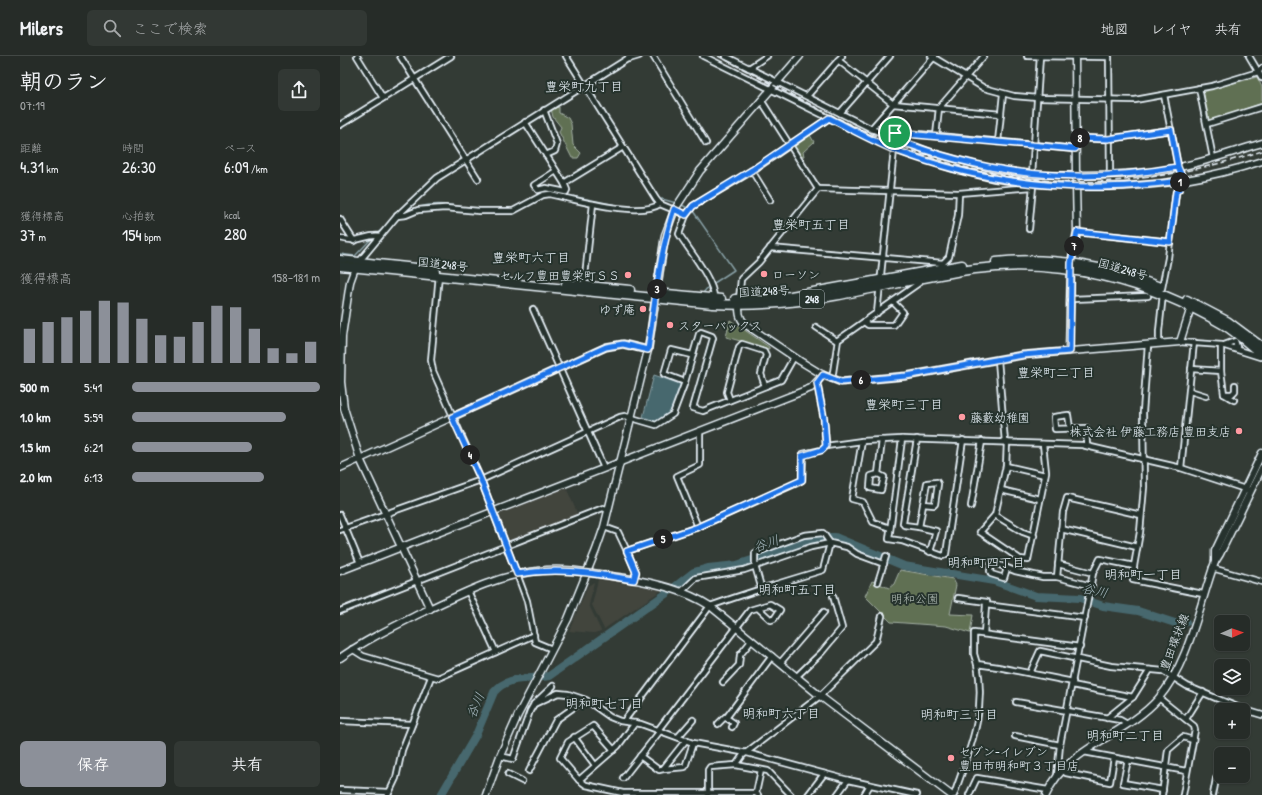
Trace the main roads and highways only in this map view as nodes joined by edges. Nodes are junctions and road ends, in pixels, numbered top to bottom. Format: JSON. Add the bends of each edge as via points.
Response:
{"nodes":[{"id":1,"x":340,"y":260,"type":"edge"},
{"id":2,"x":357,"y":264,"type":"junction"},
{"id":3,"x":340,"y":266,"type":"edge"},
{"id":4,"x":1072,"y":266,"type":"junction"},
{"id":5,"x":880,"y":282,"type":"junction"},
{"id":6,"x":1163,"y":291,"type":"junction"},
{"id":7,"x":656,"y":295,"type":"junction"},
{"id":8,"x":739,"y":302,"type":"junction"},
{"id":9,"x":1192,"y":304,"type":"junction"},
{"id":10,"x":1262,"y":347,"type":"edge"},
{"id":11,"x":1262,"y":356,"type":"edge"}],
"edges":[{"from":1,"to":2,"type":"highway","name":"国道248号","number":"248"},
{"from":2,"to":3,"type":"highway","name":"国道248号","number":"248"},
{"from":2,"to":7,"type":"highway","name":"国道248号","number":"248","via":[[439,275]]},
{"from":2,"to":7,"type":"highway","name":"国道248号","number":"248","via":[[584,285]]},
{"from":4,"to":5,"type":"highway","name":"国道248号","number":"248","via":[[994,267]]},
{"from":4,"to":5,"type":"highway","name":"国道248号","number":"248","via":[[1015,261],[940,266]]},
{"from":4,"to":6,"type":"highway","name":"国道248号","number":"248"},
{"from":4,"to":6,"type":"highway","name":"国道248号","number":"248","via":[[1115,271]]},
{"from":5,"to":8,"type":"highway","name":"国道248号","number":"248","via":[[802,300]]},
{"from":6,"to":9,"type":"highway","name":"国道248号","number":"248"},
{"from":7,"to":8,"type":"highway","name":"国道248号","number":"248"},
{"from":7,"to":8,"type":"highway","name":"国道248号","number":"248","via":[[713,304]]},
{"from":9,"to":10,"type":"highway","name":"国道248号","number":"248","via":[[1227,321]]},
{"from":9,"to":11,"type":"highway","name":"国道248号","number":"248","via":[[1225,326]]}]}
